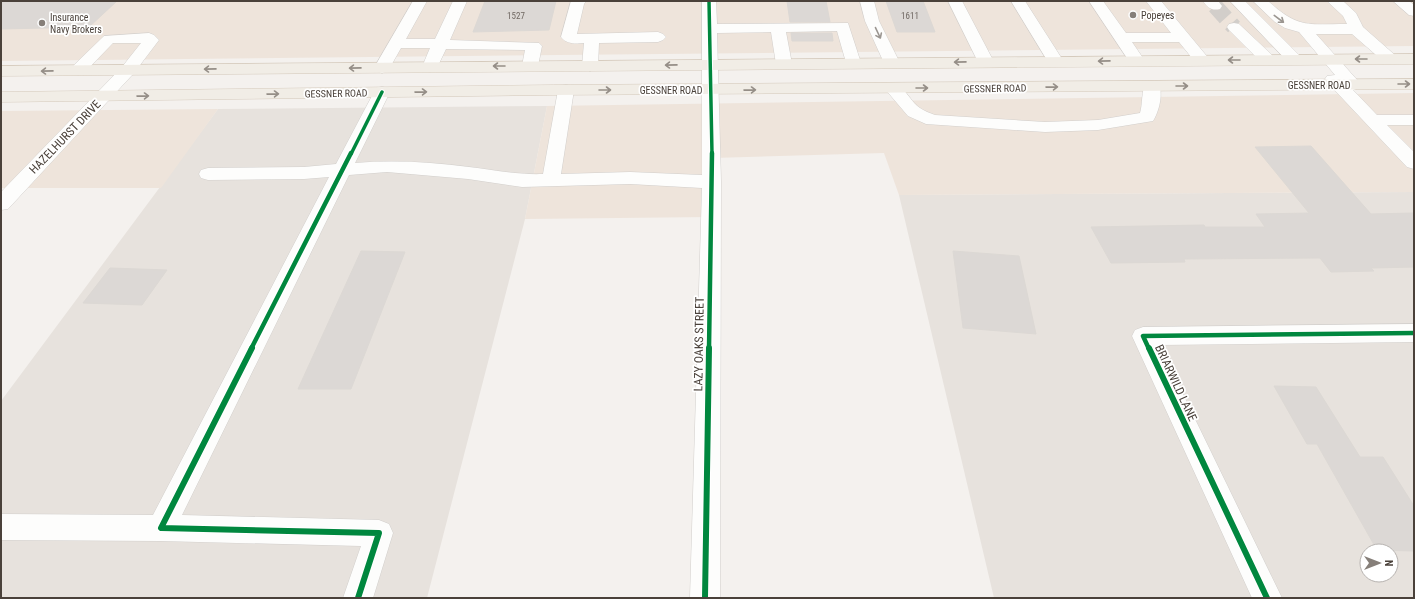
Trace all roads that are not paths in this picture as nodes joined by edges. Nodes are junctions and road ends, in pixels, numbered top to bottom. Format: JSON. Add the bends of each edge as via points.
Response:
{"nodes":[{"id":1,"x":420,"y":1,"type":"edge"},
{"id":2,"x":460,"y":1,"type":"edge"},
{"id":3,"x":580,"y":1,"type":"edge"},
{"id":4,"x":709,"y":1,"type":"edge"},
{"id":5,"x":867,"y":1,"type":"edge"},
{"id":6,"x":955,"y":1,"type":"edge"},
{"id":7,"x":1018,"y":1,"type":"edge"},
{"id":8,"x":1096,"y":1,"type":"edge"},
{"id":9,"x":1153,"y":1,"type":"edge"},
{"id":10,"x":1237,"y":1,"type":"edge"},
{"id":11,"x":1260,"y":1,"type":"edge"},
{"id":12,"x":1334,"y":1,"type":"edge"},
{"id":13,"x":1400,"y":1,"type":"edge"},
{"id":14,"x":1414,"y":12,"type":"edge"},
{"id":15,"x":778,"y":28,"type":"junction"},
{"id":16,"x":709,"y":29,"type":"junction"},
{"id":17,"x":1304,"y":29,"type":"junction"},
{"id":18,"x":1356,"y":29,"type":"junction"},
{"id":19,"x":1268,"y":32,"type":"junction"},
{"id":20,"x":658,"y":37,"type":"dead end"},
{"id":21,"x":1183,"y":37,"type":"junction"},
{"id":22,"x":592,"y":38,"type":"junction"},
{"id":23,"x":1122,"y":38,"type":"junction"},
{"id":24,"x":396,"y":43,"type":"junction"},
{"id":25,"x":440,"y":44,"type":"junction"},
{"id":26,"x":1414,"y":58,"type":"edge"},
{"id":27,"x":1322,"y":59,"type":"junction"},
{"id":28,"x":1390,"y":59,"type":"junction"},
{"id":29,"x":1202,"y":60,"type":"junction"},
{"id":30,"x":1268,"y":60,"type":"junction"},
{"id":31,"x":1295,"y":60,"type":"junction"},
{"id":32,"x":1137,"y":61,"type":"junction"},
{"id":33,"x":986,"y":62,"type":"junction"},
{"id":34,"x":1056,"y":62,"type":"junction"},
{"id":35,"x":853,"y":63,"type":"junction"},
{"id":36,"x":892,"y":63,"type":"junction"},
{"id":37,"x":710,"y":64,"type":"junction"},
{"id":38,"x":784,"y":64,"type":"junction"},
{"id":39,"x":530,"y":66,"type":"junction"},
{"id":40,"x":590,"y":66,"type":"junction"},
{"id":41,"x":430,"y":67,"type":"junction"},
{"id":42,"x":382,"y":68,"type":"junction"},
{"id":43,"x":78,"y":70,"type":"junction"},
{"id":44,"x":128,"y":70,"type":"junction"},
{"id":45,"x":1,"y":71,"type":"edge"},
{"id":46,"x":1414,"y":84,"type":"edge"},
{"id":47,"x":1346,"y":85,"type":"junction"},
{"id":48,"x":1152,"y":86,"type":"junction"},
{"id":49,"x":893,"y":89,"type":"junction"},
{"id":50,"x":566,"y":90,"type":"junction"},
{"id":51,"x":711,"y":90,"type":"junction"},
{"id":52,"x":382,"y":92,"type":"junction"},
{"id":53,"x":104,"y":96,"type":"junction"},
{"id":54,"x":1,"y":97,"type":"edge"},
{"id":55,"x":1372,"y":120,"type":"junction"},
{"id":56,"x":1414,"y":120,"type":"edge"},
{"id":57,"x":1414,"y":163,"type":"edge"},
{"id":58,"x":344,"y":169,"type":"junction"},
{"id":59,"x":208,"y":174,"type":"dead end"},
{"id":60,"x":552,"y":180,"type":"junction"},
{"id":61,"x":712,"y":182,"type":"junction"},
{"id":62,"x":1,"y":204,"type":"edge"},
{"id":63,"x":1414,"y":333,"type":"edge"},
{"id":64,"x":1,"y":527,"type":"edge"},
{"id":65,"x":161,"y":528,"type":"junction"},
{"id":66,"x":358,"y":598,"type":"edge"},
{"id":67,"x":705,"y":598,"type":"edge"},
{"id":68,"x":1267,"y":598,"type":"edge"}],
"edges":[{"from":1,"to":24,"type":"street"},
{"from":2,"to":25,"type":"street"},
{"from":3,"to":22,"type":"street","via":[[576,2],[569,37]]},
{"from":4,"to":16,"type":"street","name":"LAZY OAKS STREET"},
{"from":5,"to":36,"type":"street","one_way":true,"via":[[872,21]]},
{"from":6,"to":33,"type":"street"},
{"from":7,"to":34,"type":"street"},
{"from":8,"to":23,"type":"street"},
{"from":9,"to":21,"type":"street"},
{"from":10,"to":19,"type":"street"},
{"from":11,"to":17,"type":"street","one_way":true,"via":[[1278,19]]},
{"from":12,"to":18,"type":"street","via":[[1355,22]]},
{"from":13,"to":14,"type":"street"},
{"from":15,"to":16,"type":"street"},
{"from":15,"to":35,"type":"street","via":[[843,26]]},
{"from":15,"to":38,"type":"street"},
{"from":16,"to":37,"type":"street","name":"LAZY OAKS STREET"},
{"from":17,"to":18,"type":"street"},
{"from":17,"to":27,"type":"street"},
{"from":18,"to":28,"type":"street"},
{"from":19,"to":30,"type":"street","via":[[1237,30]]},
{"from":19,"to":31,"type":"street"},
{"from":20,"to":22,"type":"street"},
{"from":21,"to":23,"type":"street"},
{"from":21,"to":29,"type":"street"},
{"from":22,"to":40,"type":"street"},
{"from":23,"to":32,"type":"street"},
{"from":24,"to":25,"type":"street"},
{"from":24,"to":42,"type":"street"},
{"from":25,"to":39,"type":"street","via":[[534,46]]},
{"from":25,"to":41,"type":"street"},
{"from":26,"to":28,"type":"main road"},
{"from":28,"to":27,"type":"main road","one_way":true},
{"from":27,"to":31,"type":"main road"},
{"from":27,"to":47,"type":"street"},
{"from":30,"to":29,"type":"main road","one_way":true},
{"from":29,"to":32,"type":"main road"},
{"from":30,"to":31,"type":"main road"},
{"from":32,"to":34,"type":"main road","one_way":true},
{"from":33,"to":34,"type":"main road"},
{"from":33,"to":36,"type":"main road","one_way":true},
{"from":35,"to":36,"type":"main road"},
{"from":35,"to":38,"type":"main road"},
{"from":37,"to":38,"type":"main road"},
{"from":37,"to":40,"type":"main road","one_way":true},
{"from":37,"to":51,"type":"street","name":"LAZY OAKS STREET"},
{"from":39,"to":40,"type":"main road"},
{"from":39,"to":41,"type":"main road","one_way":true},
{"from":41,"to":42,"type":"main road"},
{"from":42,"to":44,"type":"main road","one_way":true},
{"from":43,"to":44,"type":"main road"},
{"from":43,"to":44,"type":"street","name":"HAZELHURST DRIVE","via":[[109,39],[149,38],[151,40]]},
{"from":43,"to":45,"type":"main road","one_way":true},
{"from":44,"to":53,"type":"street","name":"HAZELHURST DRIVE"},
{"from":47,"to":46,"type":"main road","name":"GESSNER ROAD","one_way":true},
{"from":48,"to":47,"type":"main road","name":"GESSNER ROAD","one_way":true},
{"from":47,"to":55,"type":"street"},
{"from":49,"to":48,"type":"main road","name":"GESSNER ROAD","one_way":true},
{"from":48,"to":49,"type":"street","via":[[1151,106],[1147,117],[1098,125],[1045,127],[932,120],[914,112]]},
{"from":51,"to":49,"type":"main road","name":"GESSNER ROAD","one_way":true},
{"from":50,"to":51,"type":"main road","name":"GESSNER ROAD","one_way":true},
{"from":52,"to":50,"type":"main road","name":"GESSNER ROAD","one_way":true},
{"from":50,"to":60,"type":"street"},
{"from":51,"to":61,"type":"street","name":"LAZY OAKS STREET"},
{"from":53,"to":52,"type":"main road","name":"GESSNER ROAD","one_way":true},
{"from":52,"to":58,"type":"street"},
{"from":53,"to":54,"type":"main road","name":"GESSNER ROAD"},
{"from":53,"to":62,"type":"street","name":"HAZELHURST DRIVE"},
{"from":55,"to":56,"type":"street"},
{"from":55,"to":57,"type":"street"},
{"from":58,"to":59,"type":"street","via":[[304,173]]},
{"from":58,"to":60,"type":"street","via":[[387,166],[522,181]]},
{"from":58,"to":65,"type":"street"},
{"from":60,"to":61,"type":"street","via":[[630,178]]},
{"from":61,"to":67,"type":"street","name":"LAZY OAKS STREET"},
{"from":63,"to":68,"type":"street","name":"BRIARWILD LANE","via":[[1143,336]]},
{"from":64,"to":65,"type":"street"},
{"from":65,"to":66,"type":"street","via":[[379,533]]}]}
